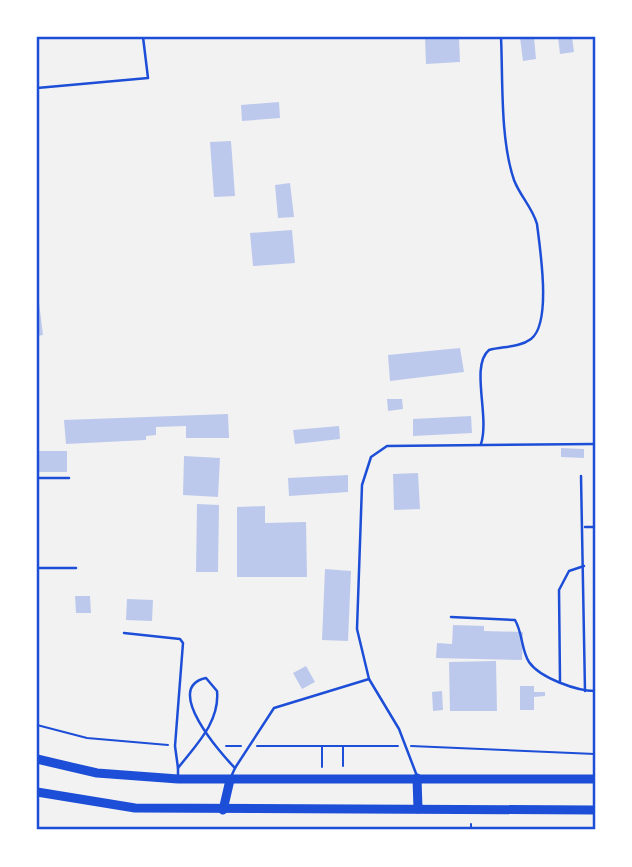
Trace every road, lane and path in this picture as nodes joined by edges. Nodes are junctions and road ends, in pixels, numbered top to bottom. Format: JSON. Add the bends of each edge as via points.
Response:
{"nodes":[{"id":1,"x":144,"y":37,"type":"edge"},
{"id":2,"x":501,"y":37,"type":"edge"},
{"id":3,"x":37,"y":88,"type":"edge"},
{"id":4,"x":595,"y":444,"type":"edge"},
{"id":5,"x":481,"y":445,"type":"junction"},
{"id":6,"x":581,"y":476,"type":"dead end"},
{"id":7,"x":37,"y":478,"type":"edge"},
{"id":8,"x":69,"y":478,"type":"dead end"},
{"id":9,"x":583,"y":527,"type":"junction"},
{"id":10,"x":595,"y":527,"type":"edge"},
{"id":11,"x":584,"y":566,"type":"junction"},
{"id":12,"x":37,"y":568,"type":"edge"},
{"id":13,"x":76,"y":568,"type":"dead end"},
{"id":14,"x":451,"y":617,"type":"dead end"},
{"id":15,"x":124,"y":633,"type":"dead end"},
{"id":16,"x":369,"y":679,"type":"junction"},
{"id":17,"x":560,"y":681,"type":"junction"},
{"id":18,"x":585,"y":691,"type":"junction"},
{"id":19,"x":595,"y":691,"type":"edge"},
{"id":20,"x":37,"y":725,"type":"edge"},
{"id":21,"x":206,"y":733,"type":"junction"},
{"id":22,"x":175,"y":746,"type":"junction"},
{"id":23,"x":216,"y":746,"type":"junction"},
{"id":24,"x":249,"y":746,"type":"junction"},
{"id":25,"x":322,"y":746,"type":"junction"},
{"id":26,"x":343,"y":746,"type":"junction"},
{"id":27,"x":407,"y":746,"type":"junction"},
{"id":28,"x":595,"y":754,"type":"edge"},
{"id":29,"x":37,"y":760,"type":"edge"},
{"id":30,"x":343,"y":766,"type":"dead end"},
{"id":31,"x":322,"y":767,"type":"dead end"},
{"id":32,"x":178,"y":768,"type":"junction"},
{"id":33,"x":235,"y":768,"type":"junction"},
{"id":34,"x":417,"y":778,"type":"junction"},
{"id":35,"x":178,"y":779,"type":"junction"},
{"id":36,"x":230,"y":779,"type":"junction"},
{"id":37,"x":595,"y":779,"type":"edge"},
{"id":38,"x":37,"y":792,"type":"edge"},
{"id":39,"x":418,"y":809,"type":"junction"},
{"id":40,"x":223,"y":810,"type":"junction"},
{"id":41,"x":595,"y":810,"type":"edge"},
{"id":42,"x":471,"y":824,"type":"dead end"},
{"id":43,"x":471,"y":830,"type":"edge"}],
"edges":[{"from":1,"to":3,"type":"lane","via":[[148,78]]},
{"from":2,"to":5,"type":"lane","via":[[510,164],[537,224],[543,312],[532,338],[483,355],[480,375],[485,430]]},
{"from":4,"to":5,"type":"lane"},
{"from":5,"to":16,"type":"lane","via":[[387,446],[366,466],[357,629]]},
{"from":6,"to":9,"type":"lane"},
{"from":7,"to":8,"type":"lane"},
{"from":9,"to":10,"type":"lane"},
{"from":9,"to":11,"type":"lane"},
{"from":11,"to":17,"type":"lane","via":[[569,571],[559,590]]},
{"from":11,"to":18,"type":"lane"},
{"from":12,"to":13,"type":"lane"},
{"from":14,"to":17,"type":"lane","via":[[515,620],[529,662]]},
{"from":15,"to":22,"type":"lane","via":[[183,643]]},
{"from":16,"to":24,"type":"lane","via":[[274,708]]},
{"from":16,"to":27,"type":"lane"},
{"from":17,"to":18,"type":"lane"},
{"from":18,"to":19,"type":"lane"},
{"from":20,"to":22,"type":"path","via":[[87,738]]},
{"from":21,"to":21,"type":"lane","via":[[218,702],[214,684],[206,678],[197,680],[191,691],[191,707]]},
{"from":21,"to":23,"type":"lane"},
{"from":21,"to":32,"type":"lane"},
{"from":22,"to":32,"type":"lane"},
{"from":23,"to":24,"type":"path"},
{"from":23,"to":33,"type":"lane"},
{"from":24,"to":25,"type":"path"},
{"from":24,"to":33,"type":"lane"},
{"from":25,"to":26,"type":"path"},
{"from":25,"to":31,"type":"path"},
{"from":26,"to":27,"type":"path"},
{"from":26,"to":30,"type":"path"},
{"from":27,"to":28,"type":"path"},
{"from":27,"to":34,"type":"lane"},
{"from":29,"to":35,"type":"main road","via":[[97,773]]},
{"from":32,"to":35,"type":"lane"},
{"from":33,"to":36,"type":"lane"},
{"from":34,"to":36,"type":"main road"},
{"from":34,"to":37,"type":"main road"},
{"from":34,"to":39,"type":"main road"},
{"from":35,"to":36,"type":"main road"},
{"from":36,"to":40,"type":"main road"},
{"from":38,"to":40,"type":"main road","via":[[135,808]]},
{"from":39,"to":40,"type":"main road"},
{"from":39,"to":41,"type":"main road"},
{"from":42,"to":43,"type":"path"}]}
